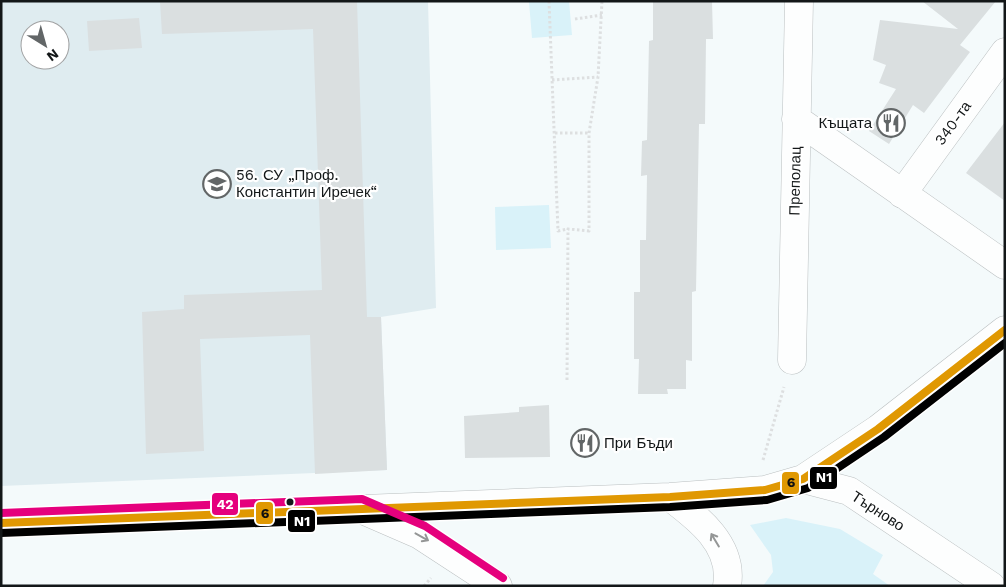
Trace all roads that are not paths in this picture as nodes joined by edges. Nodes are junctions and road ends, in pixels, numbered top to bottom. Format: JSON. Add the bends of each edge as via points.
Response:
{"nodes":[{"id":1,"x":799,"y":1,"type":"edge"},
{"id":2,"x":1005,"y":52,"type":"edge"},
{"id":3,"x":796,"y":119,"type":"junction"},
{"id":4,"x":902,"y":194,"type":"junction"},
{"id":5,"x":1005,"y":266,"type":"edge"},
{"id":6,"x":1005,"y":330,"type":"edge"},
{"id":7,"x":792,"y":360,"type":"road end"},
{"id":8,"x":803,"y":479,"type":"junction"},
{"id":9,"x":670,"y":497,"type":"junction"},
{"id":10,"x":361,"y":509,"type":"junction"},
{"id":11,"x":1,"y":523,"type":"edge"},
{"id":12,"x":498,"y":586,"type":"edge"},
{"id":13,"x":727,"y":586,"type":"edge"},
{"id":14,"x":991,"y":586,"type":"edge"}],
"edges":[{"from":1,"to":3,"type":"street","name":"Преполац"},
{"from":2,"to":4,"type":"street","name":"340-та"},
{"from":3,"to":4,"type":"street"},
{"from":3,"to":7,"type":"street","name":"Преполац"},
{"from":4,"to":5,"type":"street"},
{"from":6,"to":8,"type":"street","via":[[878,428]]},
{"from":8,"to":9,"type":"street","via":[[757,491]]},
{"from":8,"to":14,"type":"street","name":"Търново","via":[[849,492]]},
{"from":9,"to":10,"type":"street"},
{"from":13,"to":9,"type":"street","one_way":true,"via":[[724,556],[707,528]]},
{"from":10,"to":11,"type":"street"},
{"from":10,"to":12,"type":"street","one_way":true,"via":[[420,536]]}]}
